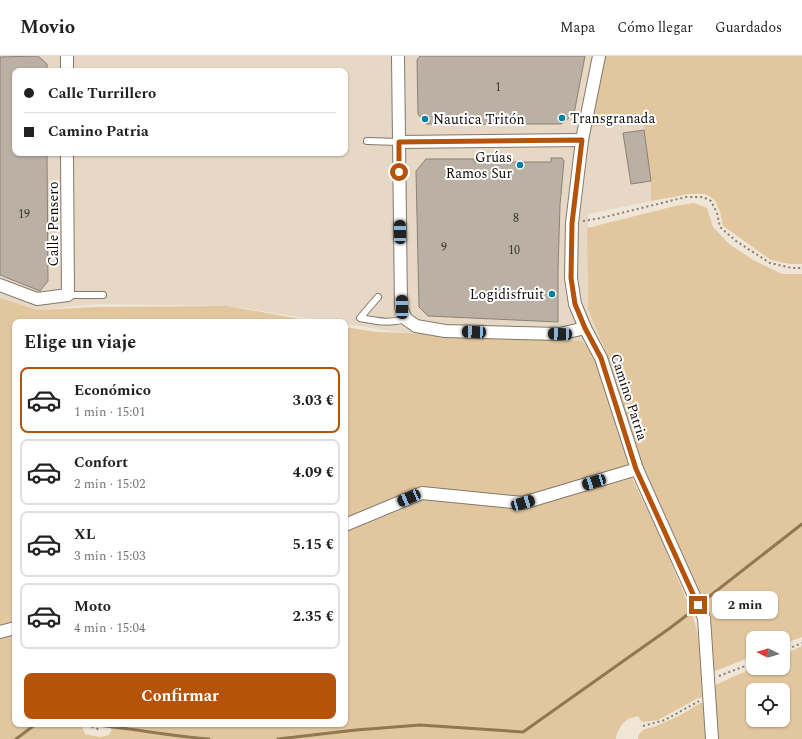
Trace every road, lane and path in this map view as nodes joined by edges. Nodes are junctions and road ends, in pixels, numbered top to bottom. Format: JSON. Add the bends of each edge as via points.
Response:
{"nodes":[{"id":1,"x":67,"y":56,"type":"edge"},
{"id":2,"x":398,"y":56,"type":"edge"},
{"id":3,"x":599,"y":56,"type":"edge"},
{"id":4,"x":67,"y":68,"type":"edge"},
{"id":5,"x":582,"y":140,"type":"junction"},
{"id":6,"x":367,"y":142,"type":"dead end"},
{"id":7,"x":399,"y":142,"type":"junction"},
{"id":8,"x":67,"y":156,"type":"edge"},
{"id":9,"x":572,"y":223,"type":"junction"},
{"id":10,"x":802,"y":268,"type":"edge"},
{"id":11,"x":0,"y":285,"type":"edge"},
{"id":12,"x":103,"y":294,"type":"dead end"},
{"id":13,"x":68,"y":295,"type":"junction"},
{"id":14,"x":378,"y":297,"type":"dead end"},
{"id":15,"x":406,"y":319,"type":"junction"},
{"id":16,"x":585,"y":328,"type":"junction"},
{"id":17,"x":636,"y":469,"type":"junction"},
{"id":18,"x":348,"y":525,"type":"edge"},
{"id":19,"x":12,"y":629,"type":"edge"},
{"id":20,"x":0,"y":632,"type":"edge"},
{"id":21,"x":802,"y":643,"type":"edge"},
{"id":22,"x":790,"y":648,"type":"edge"},
{"id":23,"x":746,"y":666,"type":"edge"},
{"id":24,"x":708,"y":680,"type":"junction"},
{"id":25,"x":710,"y":700,"type":"junction"},
{"id":26,"x":643,"y":726,"type":"dead end"},
{"id":27,"x":92,"y":727,"type":"edge"},
{"id":28,"x":101,"y":730,"type":"dead end"},
{"id":29,"x":712,"y":739,"type":"edge"}],
"edges":[{"from":1,"to":4,"type":"street"},
{"from":2,"to":7,"type":"street"},
{"from":3,"to":5,"type":"street","name":"Camino Patria"},
{"from":5,"to":7,"type":"street"},
{"from":5,"to":9,"type":"street","name":"Camino Patria"},
{"from":6,"to":7,"type":"lane"},
{"from":7,"to":15,"type":"street","via":[[402,307]]},
{"from":8,"to":13,"type":"street","name":"Calle Pensero"},
{"from":9,"to":10,"type":"path","via":[[686,198],[704,197],[711,201],[720,227],[736,241],[770,263]]},
{"from":9,"to":16,"type":"street","name":"Camino Patria","via":[[571,278],[575,304]]},
{"from":11,"to":13,"type":"street","via":[[38,299]]},
{"from":12,"to":13,"type":"lane"},
{"from":14,"to":15,"type":"lane","via":[[360,318],[394,322]]},
{"from":15,"to":16,"type":"street","via":[[416,326],[445,331],[560,334]]},
{"from":16,"to":17,"type":"street","name":"Camino Patria","via":[[601,358]]},
{"from":17,"to":18,"type":"street","via":[[523,503],[422,493]]},
{"from":17,"to":24,"type":"street","name":"Camino Patria","via":[[704,618]]},
{"from":19,"to":20,"type":"street"},
{"from":21,"to":22,"type":"path"},
{"from":23,"to":24,"type":"path"},
{"from":24,"to":25,"type":"street","name":"Camino Patria"},
{"from":25,"to":26,"type":"path","via":[[700,700],[666,720]]},
{"from":25,"to":29,"type":"street","name":"Camino Patria"},
{"from":27,"to":28,"type":"path"}]}
